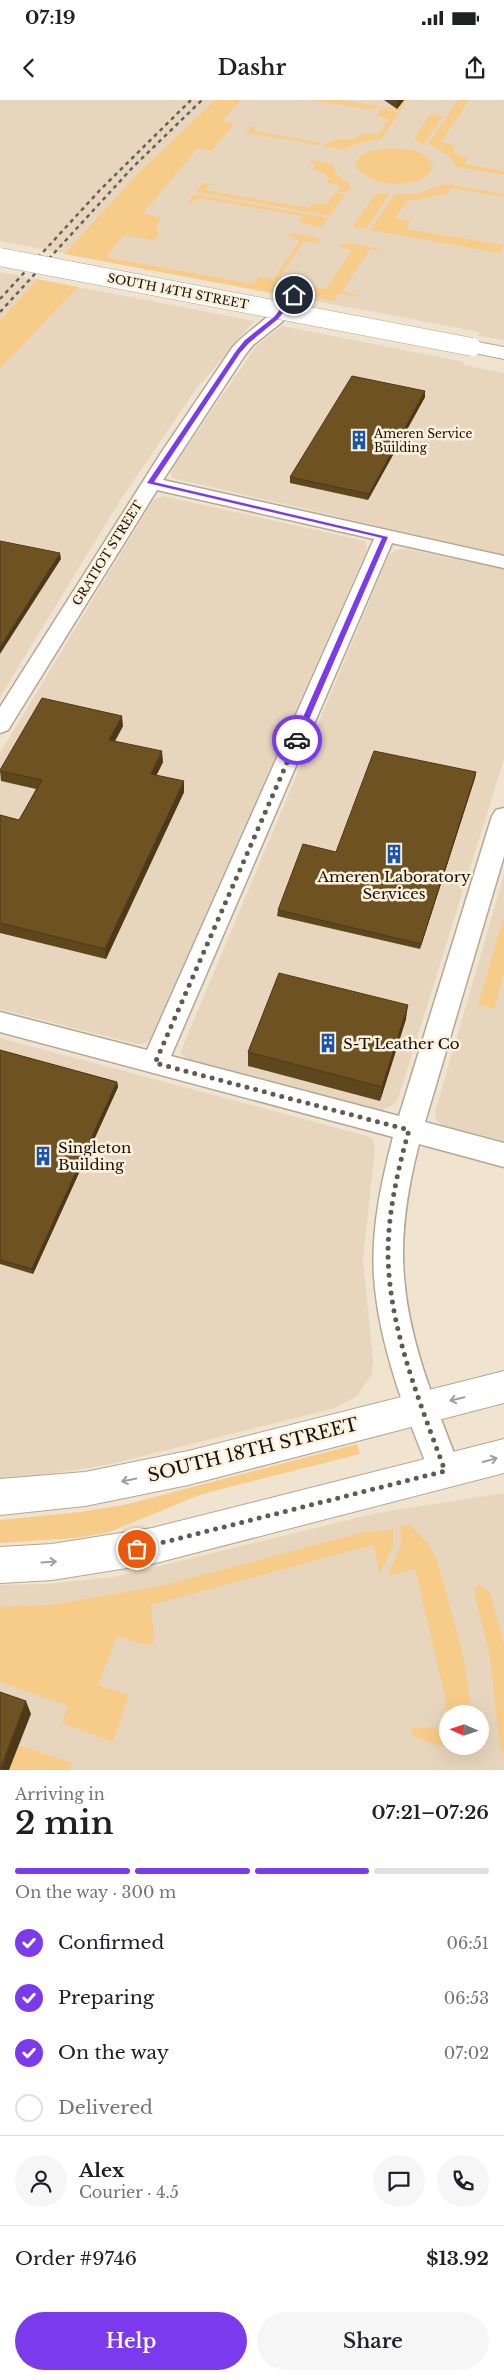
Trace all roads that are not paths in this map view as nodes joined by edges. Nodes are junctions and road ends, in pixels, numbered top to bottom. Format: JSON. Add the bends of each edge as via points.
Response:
{"nodes":[{"id":1,"x":0,"y":256,"type":"edge"},
{"id":2,"x":295,"y":294,"type":"dead end"},
{"id":3,"x":504,"y":353,"type":"edge"},
{"id":4,"x":150,"y":483,"type":"junction"},
{"id":5,"x":385,"y":537,"type":"junction"},
{"id":6,"x":504,"y":562,"type":"edge"},
{"id":7,"x":0,"y":725,"type":"edge"},
{"id":8,"x":504,"y":816,"type":"edge"},
{"id":9,"x":0,"y":1022,"type":"edge"},
{"id":10,"x":155,"y":1063,"type":"junction"},
{"id":11,"x":409,"y":1130,"type":"junction"},
{"id":12,"x":504,"y":1155,"type":"edge"},
{"id":13,"x":504,"y":1387,"type":"edge"},
{"id":14,"x":422,"y":1408,"type":"junction"},
{"id":15,"x":504,"y":1456,"type":"edge"},
{"id":16,"x":445,"y":1471,"type":"junction"},
{"id":17,"x":0,"y":1497,"type":"edge"},
{"id":18,"x":0,"y":1565,"type":"edge"}],
"edges":[{"from":1,"to":3,"type":"main road","name":"SOUTH 14TH STREET","bridge":true},
{"from":2,"to":4,"type":"street","name":"GRATIOT STREET","via":[[276,318],[238,352]]},
{"from":4,"to":5,"type":"street"},
{"from":4,"to":7,"type":"street","name":"GRATIOT STREET"},
{"from":5,"to":6,"type":"street"},
{"from":5,"to":10,"type":"street"},
{"from":8,"to":11,"type":"street"},
{"from":9,"to":10,"type":"street"},
{"from":10,"to":11,"type":"street"},
{"from":11,"to":12,"type":"street"},
{"from":11,"to":14,"type":"street","via":[[389,1229],[389,1278],[399,1332]]},
{"from":13,"to":14,"type":"main road","name":"SOUTH 18TH STREET","one_way":true},
{"from":14,"to":16,"type":"street"},
{"from":14,"to":17,"type":"main road","name":"SOUTH 18TH STREET","one_way":true,"via":[[178,1470],[85,1489]]},
{"from":16,"to":15,"type":"main road","one_way":true},
{"from":18,"to":16,"type":"main road","one_way":true,"via":[[52,1562],[152,1546]]}]}
